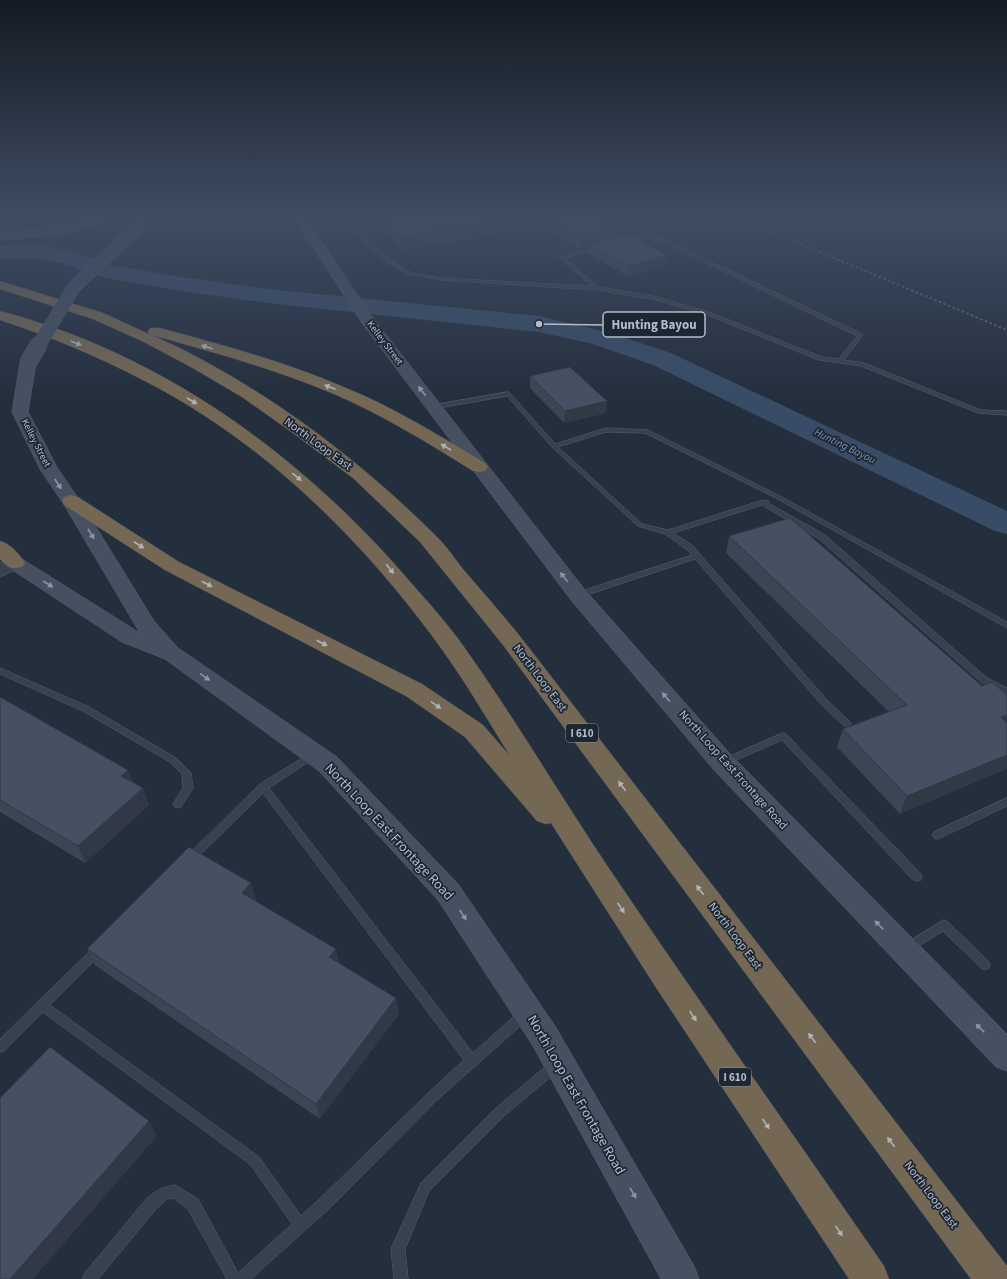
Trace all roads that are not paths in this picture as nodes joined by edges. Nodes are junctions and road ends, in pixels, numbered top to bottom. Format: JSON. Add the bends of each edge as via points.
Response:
{"nodes":[{"id":1,"x":88,"y":275,"type":"edge"},
{"id":2,"x":337,"y":275,"type":"edge"},
{"id":3,"x":418,"y":275,"type":"edge"},
{"id":4,"x":581,"y":275,"type":"edge"},
{"id":5,"x":735,"y":275,"type":"edge"},
{"id":6,"x":0,"y":285,"type":"edge"},
{"id":7,"x":597,"y":288,"type":"junction"},
{"id":8,"x":0,"y":315,"type":"edge"},
{"id":9,"x":98,"y":316,"type":"junction"},
{"id":10,"x":840,"y":362,"type":"junction"},
{"id":11,"x":433,"y":407,"type":"junction"},
{"id":12,"x":1007,"y":413,"type":"edge"},
{"id":13,"x":554,"y":446,"type":"junction"},
{"id":14,"x":479,"y":467,"type":"junction"},
{"id":15,"x":778,"y":497,"type":"junction"},
{"id":16,"x":71,"y":501,"type":"junction"},
{"id":17,"x":762,"y":502,"type":"junction"},
{"id":18,"x":668,"y":532,"type":"junction"},
{"id":19,"x":0,"y":547,"type":"edge"},
{"id":20,"x":697,"y":556,"type":"junction"},
{"id":21,"x":7,"y":567,"type":"edge"},
{"id":22,"x":578,"y":595,"type":"junction"},
{"id":23,"x":1007,"y":625,"type":"edge"},
{"id":24,"x":173,"y":654,"type":"junction"},
{"id":25,"x":0,"y":671,"type":"edge"},
{"id":26,"x":1007,"y":692,"type":"edge"},
{"id":27,"x":847,"y":724,"type":"dead end"},
{"id":28,"x":314,"y":754,"type":"junction"},
{"id":29,"x":723,"y":763,"type":"junction"},
{"id":30,"x":263,"y":788,"type":"junction"},
{"id":31,"x":1007,"y":802,"type":"edge"},
{"id":32,"x":178,"y":804,"type":"dead end"},
{"id":33,"x":937,"y":835,"type":"dead end"},
{"id":34,"x":184,"y":866,"type":"edge"},
{"id":35,"x":599,"y":876,"type":"junction"},
{"id":36,"x":917,"y":877,"type":"dead end"},
{"id":37,"x":105,"y":944,"type":"edge"},
{"id":38,"x":903,"y":950,"type":"junction"},
{"id":39,"x":985,"y":964,"type":"dead end"},
{"id":40,"x":42,"y":1005,"type":"junction"},
{"id":41,"x":528,"y":1012,"type":"junction"},
{"id":42,"x":0,"y":1047,"type":"edge"},
{"id":43,"x":1007,"y":1056,"type":"edge"},
{"id":44,"x":472,"y":1061,"type":"junction"},
{"id":45,"x":559,"y":1063,"type":"junction"},
{"id":46,"x":300,"y":1225,"type":"junction"},
{"id":47,"x":89,"y":1279,"type":"edge"},
{"id":48,"x":234,"y":1279,"type":"edge"},
{"id":49,"x":241,"y":1279,"type":"edge"},
{"id":50,"x":401,"y":1279,"type":"edge"},
{"id":51,"x":681,"y":1279,"type":"edge"},
{"id":52,"x":871,"y":1279,"type":"edge"},
{"id":53,"x":994,"y":1279,"type":"edge"}],
"edges":[{"from":1,"to":16,"type":"main road","name":"Kelley Street","one_way":true,"bridge":true,"via":[[74,288],[28,363],[20,412],[49,469]]},
{"from":11,"to":2,"type":"main road","name":"Kelley Street","one_way":true,"via":[[367,320]]},
{"from":3,"to":7,"type":"lane","via":[[441,279]]},
{"from":4,"to":7,"type":"lane"},
{"from":5,"to":10,"type":"lane","via":[[860,335]]},
{"from":6,"to":9,"type":"highway","name":"North Loop East","number":"I 610"},
{"from":7,"to":10,"type":"lane","via":[[656,299],[706,313],[821,359]]},
{"from":8,"to":35,"type":"highway","number":"I 610","one_way":true,"via":[[49,331],[107,355],[161,383],[254,442],[318,494],[382,559],[449,643]]},
{"from":14,"to":9,"type":"highway","one_way":true,"via":[[396,417],[340,391],[283,370]]},
{"from":53,"to":9,"type":"highway","name":"North Loop East","number":"I 610","one_way":true,"via":[[511,640],[427,538],[359,474],[248,394],[198,364]]},
{"from":10,"to":12,"type":"lane","via":[[862,364],[980,412]]},
{"from":11,"to":13,"type":"lane","via":[[508,394]]},
{"from":11,"to":14,"type":"main road","name":"Kelley Street"},
{"from":13,"to":15,"type":"lane","via":[[606,430],[646,431]]},
{"from":13,"to":18,"type":"lane","via":[[640,525]]},
{"from":22,"to":14,"type":"main road","name":"North Loop East Frontage Road","one_way":true},
{"from":15,"to":17,"type":"lane"},
{"from":15,"to":23,"type":"lane"},
{"from":16,"to":24,"type":"main road","name":"Kelley Street","one_way":true,"via":[[146,626]]},
{"from":16,"to":35,"type":"highway","one_way":true,"via":[[172,566],[414,690],[474,731]]},
{"from":17,"to":18,"type":"lane"},
{"from":17,"to":26,"type":"lane","via":[[822,537],[984,680]]},
{"from":18,"to":20,"type":"lane"},
{"from":19,"to":21,"type":"highway"},
{"from":20,"to":22,"type":"lane"},
{"from":20,"to":27,"type":"lane","via":[[823,701]]},
{"from":21,"to":24,"type":"main road","name":"North Loop East Frontage Road","one_way":true,"via":[[130,637]]},
{"from":29,"to":22,"type":"main road","name":"North Loop East Frontage Road","one_way":true},
{"from":24,"to":28,"type":"main road","name":"North Loop East Frontage Road","one_way":true},
{"from":25,"to":32,"type":"lane","via":[[86,709],[173,760],[186,773],[188,788]]},
{"from":28,"to":30,"type":"lane"},
{"from":28,"to":41,"type":"main road","name":"North Loop East Frontage Road","one_way":true,"via":[[328,764],[448,892]]},
{"from":29,"to":36,"type":"lane","via":[[783,736]]},
{"from":38,"to":29,"type":"main road","name":"North Loop East Frontage Road","one_way":true},
{"from":30,"to":34,"type":"lane"},
{"from":30,"to":44,"type":"lane"},
{"from":31,"to":33,"type":"lane"},
{"from":35,"to":52,"type":"highway","number":"I 610","one_way":true},
{"from":37,"to":40,"type":"lane"},
{"from":38,"to":39,"type":"lane","via":[[944,925]]},
{"from":43,"to":38,"type":"main road","name":"North Loop East Frontage Road","one_way":true},
{"from":40,"to":42,"type":"lane"},
{"from":40,"to":46,"type":"lane","via":[[256,1161]]},
{"from":41,"to":44,"type":"lane"},
{"from":41,"to":45,"type":"main road","name":"North Loop East Frontage Road"},
{"from":44,"to":46,"type":"lane"},
{"from":45,"to":50,"type":"lane","via":[[500,1112],[425,1187],[398,1249]]},
{"from":45,"to":51,"type":"main road","name":"North Loop East Frontage Road","one_way":true},
{"from":46,"to":49,"type":"lane"},
{"from":47,"to":48,"type":"lane","via":[[152,1203],[164,1193],[175,1190],[193,1204]]}]}
